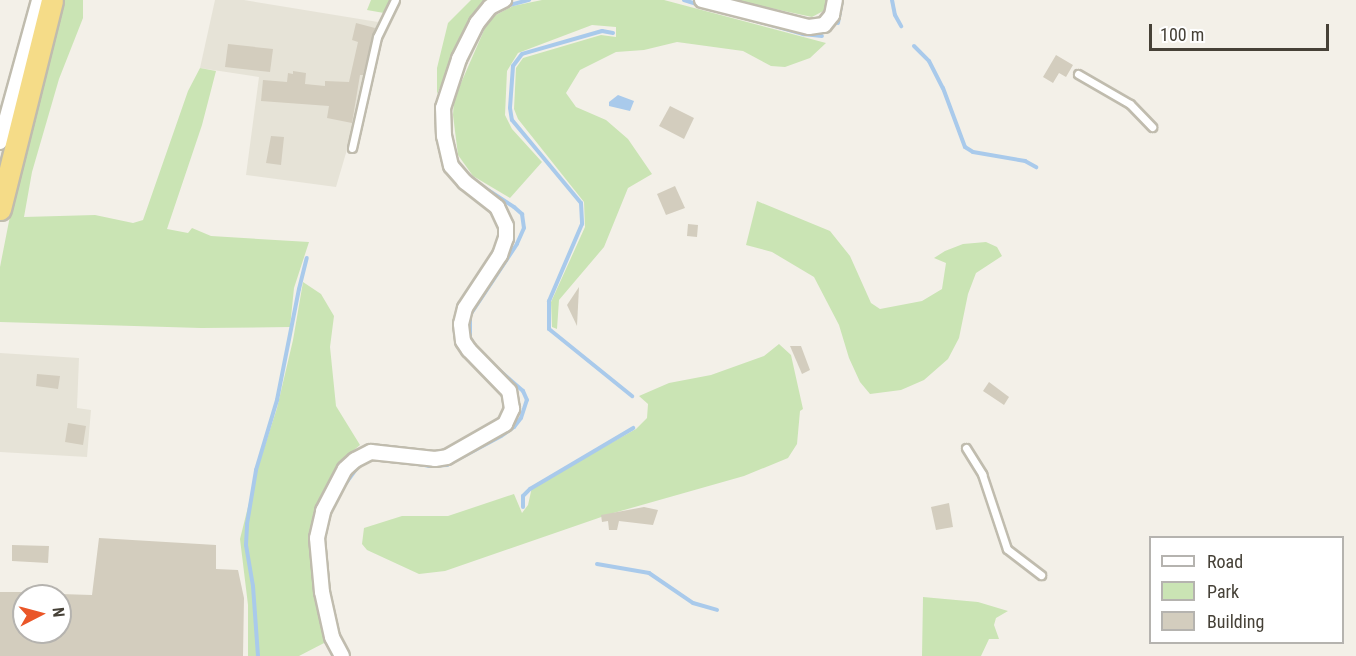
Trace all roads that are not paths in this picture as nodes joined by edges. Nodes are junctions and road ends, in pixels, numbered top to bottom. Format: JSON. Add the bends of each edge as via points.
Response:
{"nodes":[{"id":1,"x":395,"y":0,"type":"edge"},
{"id":2,"x":504,"y":0,"type":"edge"},
{"id":3,"x":702,"y":0,"type":"edge"},
{"id":4,"x":835,"y":0,"type":"edge"},
{"id":5,"x":40,"y":2,"type":"edge"},
{"id":6,"x":1078,"y":74,"type":"dead end"},
{"id":7,"x":1152,"y":127,"type":"dead end"},
{"id":8,"x":0,"y":142,"type":"edge"},
{"id":9,"x":352,"y":148,"type":"dead end"},
{"id":10,"x":4,"y":179,"type":"edge"},
{"id":11,"x":0,"y":209,"type":"edge"},
{"id":12,"x":966,"y":448,"type":"dead end"},
{"id":13,"x":1041,"y":575,"type":"dead end"},
{"id":14,"x":342,"y":656,"type":"edge"}],
"edges":[{"from":1,"to":9,"type":"lane","via":[[377,37]]},
{"from":2,"to":14,"type":"street","via":[[490,7],[477,22],[459,58],[443,108],[451,166],[497,207],[506,226],[500,255],[465,308],[461,324],[469,350],[509,391],[512,409],[505,424],[447,457],[371,452],[345,469],[323,510],[317,538],[322,592],[332,637]]},
{"from":3,"to":4,"type":"street","via":[[809,27],[824,25],[832,15]]},
{"from":5,"to":8,"type":"street"},
{"from":5,"to":10,"type":"highway"},
{"from":6,"to":7,"type":"lane","via":[[1130,104]]},
{"from":10,"to":11,"type":"highway"},
{"from":12,"to":13,"type":"lane","via":[[982,474],[1007,549]]}]}
